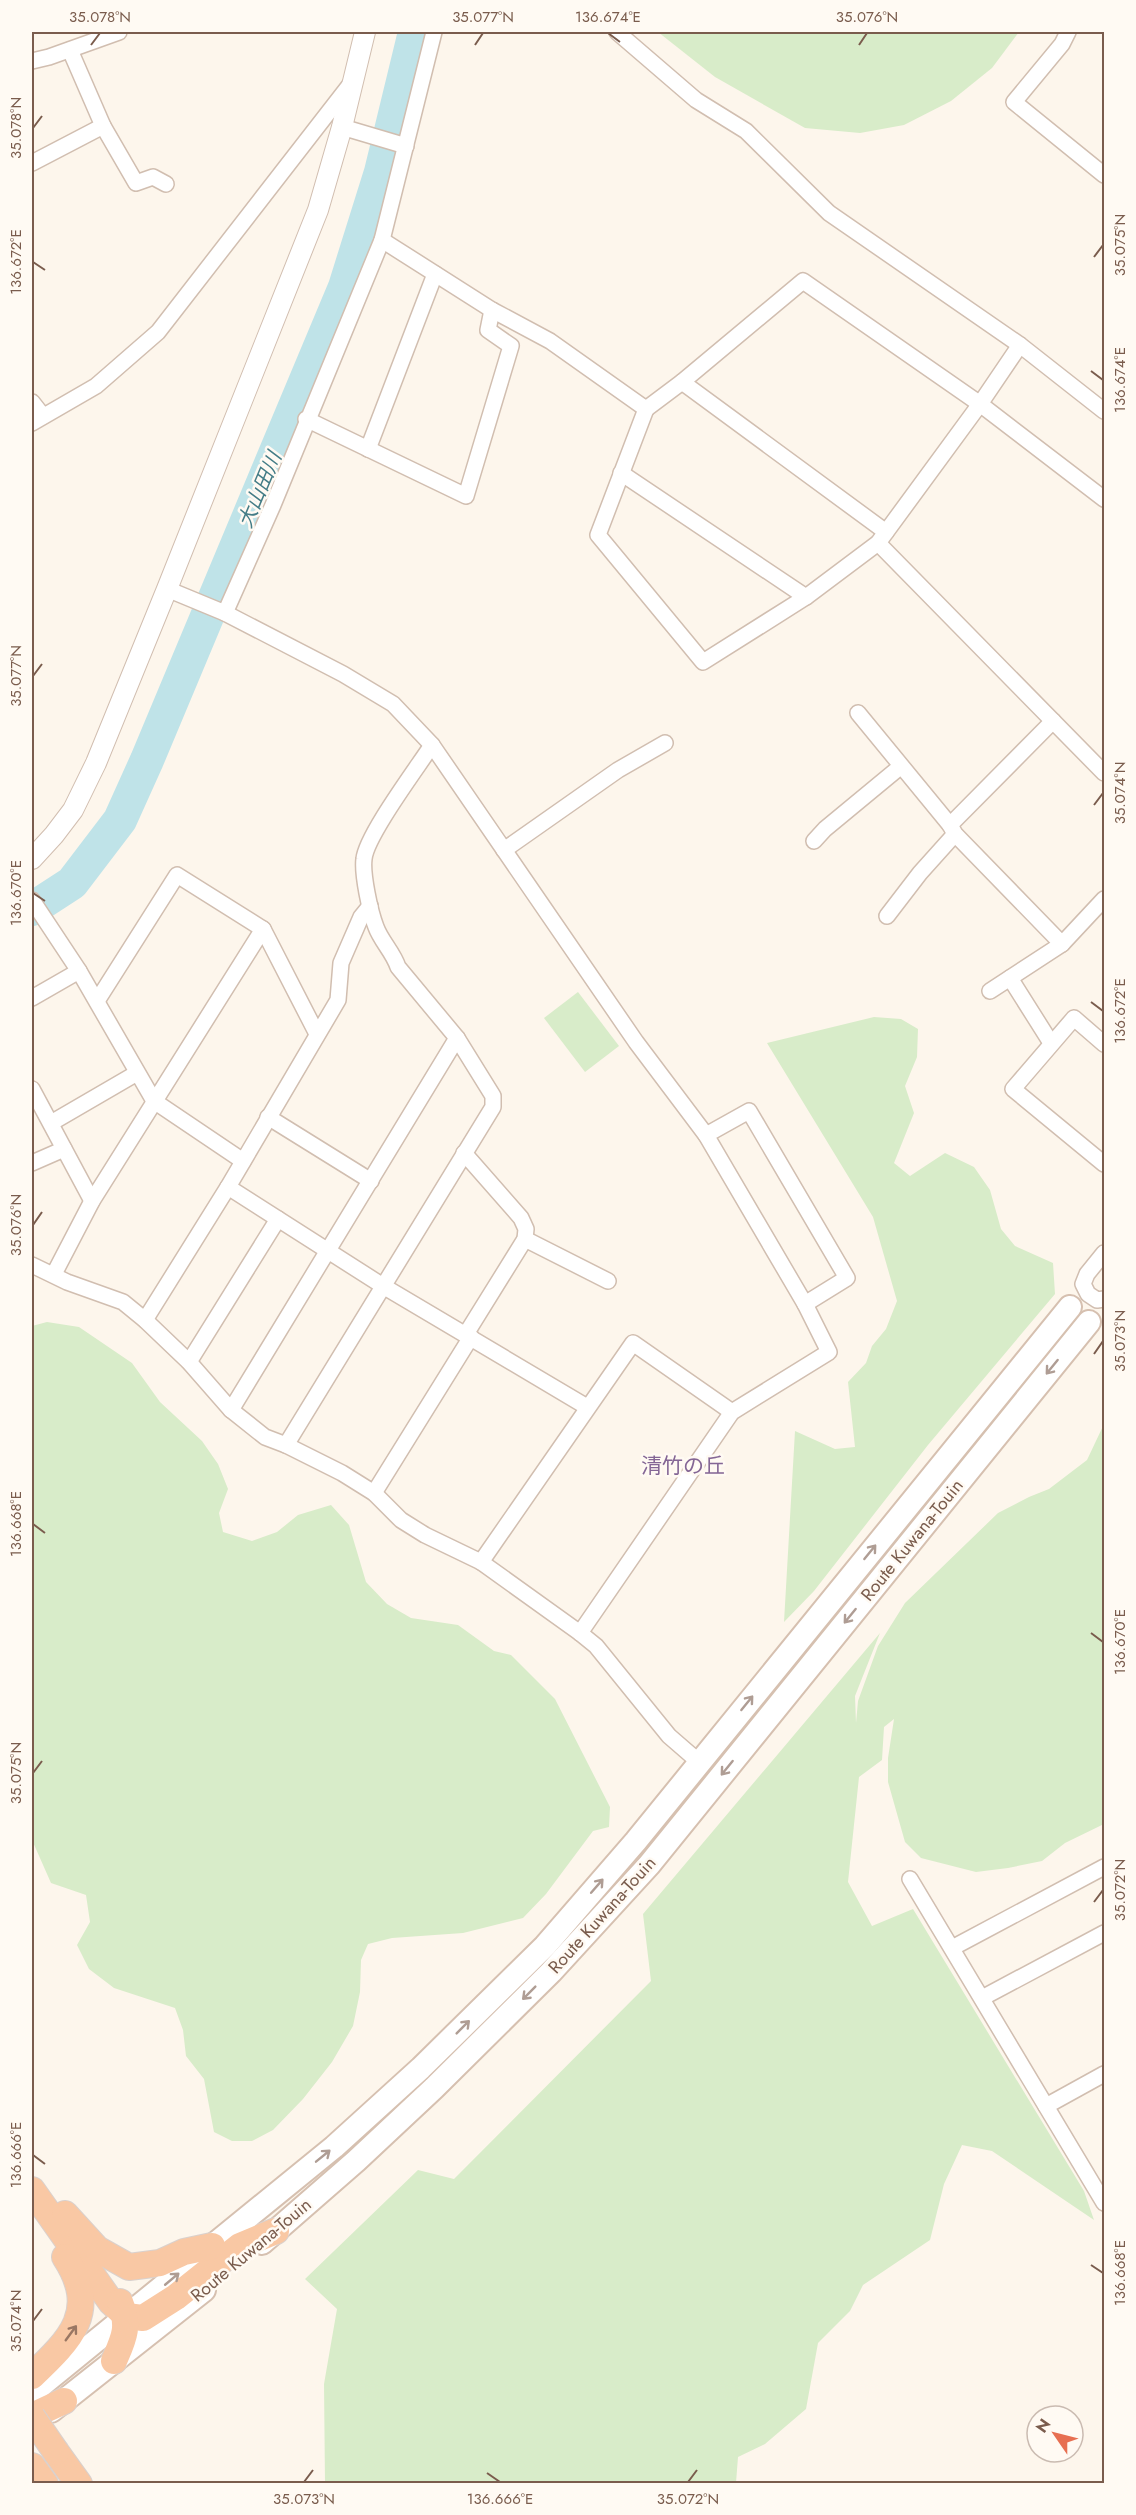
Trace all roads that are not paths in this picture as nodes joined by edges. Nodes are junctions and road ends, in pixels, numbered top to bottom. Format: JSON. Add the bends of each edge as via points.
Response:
{"nodes":[{"id":1,"x":119,"y":32,"type":"edge"},
{"id":2,"x":365,"y":32,"type":"edge"},
{"id":3,"x":434,"y":32,"type":"edge"},
{"id":4,"x":617,"y":32,"type":"edge"},
{"id":5,"x":1068,"y":32,"type":"edge"},
{"id":6,"x":70,"y":50,"type":"junction"},
{"id":7,"x":32,"y":60,"type":"edge"},
{"id":8,"x":353,"y":79,"type":"junction"},
{"id":9,"x":103,"y":126,"type":"junction"},
{"id":10,"x":348,"y":129,"type":"junction"},
{"id":11,"x":402,"y":145,"type":"junction"},
{"id":12,"x":32,"y":163,"type":"edge"},
{"id":13,"x":1104,"y":175,"type":"edge"},
{"id":14,"x":166,"y":184,"type":"dead end"},
{"id":15,"x":382,"y":240,"type":"junction"},
{"id":16,"x":435,"y":274,"type":"junction"},
{"id":17,"x":492,"y":310,"type":"junction"},
{"id":18,"x":1020,"y":345,"type":"junction"},
{"id":19,"x":682,"y":382,"type":"junction"},
{"id":20,"x":32,"y":402,"type":"edge"},
{"id":21,"x":980,"y":404,"type":"junction"},
{"id":22,"x":646,"y":409,"type":"junction"},
{"id":23,"x":1104,"y":411,"type":"edge"},
{"id":24,"x":37,"y":419,"type":"edge"},
{"id":25,"x":306,"y":419,"type":"junction"},
{"id":26,"x":368,"y":449,"type":"junction"},
{"id":27,"x":621,"y":473,"type":"junction"},
{"id":28,"x":1104,"y":499,"type":"edge"},
{"id":29,"x":882,"y":537,"type":"junction"},
{"id":30,"x":171,"y":590,"type":"junction"},
{"id":31,"x":806,"y":597,"type":"junction"},
{"id":32,"x":221,"y":611,"type":"junction"},
{"id":33,"x":858,"y":713,"type":"dead end"},
{"id":34,"x":1053,"y":721,"type":"junction"},
{"id":35,"x":665,"y":743,"type":"dead end"},
{"id":36,"x":432,"y":745,"type":"junction"},
{"id":37,"x":900,"y":767,"type":"junction"},
{"id":38,"x":1104,"y":773,"type":"edge"},
{"id":39,"x":953,"y":830,"type":"junction"},
{"id":40,"x":814,"y":841,"type":"dead end"},
{"id":41,"x":504,"y":850,"type":"junction"},
{"id":42,"x":32,"y":859,"type":"edge"},
{"id":43,"x":1104,"y":899,"type":"edge"},
{"id":44,"x":32,"y":900,"type":"edge"},
{"id":45,"x":370,"y":906,"type":"junction"},
{"id":46,"x":887,"y":916,"type":"dead end"},
{"id":47,"x":263,"y":929,"type":"junction"},
{"id":48,"x":1062,"y":944,"type":"junction"},
{"id":49,"x":79,"y":971,"type":"junction"},
{"id":50,"x":1010,"y":978,"type":"junction"},
{"id":51,"x":990,"y":991,"type":"dead end"},
{"id":52,"x":32,"y":998,"type":"edge"},
{"id":53,"x":97,"y":1001,"type":"junction"},
{"id":54,"x":317,"y":1034,"type":"junction"},
{"id":55,"x":456,"y":1038,"type":"junction"},
{"id":56,"x":1051,"y":1043,"type":"junction"},
{"id":57,"x":1104,"y":1044,"type":"edge"},
{"id":58,"x":137,"y":1073,"type":"junction"},
{"id":59,"x":32,"y":1089,"type":"edge"},
{"id":60,"x":154,"y":1101,"type":"junction"},
{"id":61,"x":268,"y":1117,"type":"junction"},
{"id":62,"x":51,"y":1123,"type":"junction"},
{"id":63,"x":705,"y":1135,"type":"junction"},
{"id":64,"x":64,"y":1149,"type":"junction"},
{"id":65,"x":464,"y":1153,"type":"junction"},
{"id":66,"x":243,"y":1161,"type":"junction"},
{"id":67,"x":32,"y":1163,"type":"edge"},
{"id":68,"x":1104,"y":1164,"type":"edge"},
{"id":69,"x":370,"y":1181,"type":"junction"},
{"id":70,"x":228,"y":1187,"type":"junction"},
{"id":71,"x":92,"y":1201,"type":"junction"},
{"id":72,"x":278,"y":1219,"type":"junction"},
{"id":73,"x":525,"y":1239,"type":"junction"},
{"id":74,"x":329,"y":1250,"type":"junction"},
{"id":75,"x":1104,"y":1253,"type":"edge"},
{"id":76,"x":32,"y":1265,"type":"edge"},
{"id":77,"x":54,"y":1274,"type":"junction"},
{"id":78,"x":608,"y":1281,"type":"dead end"},
{"id":79,"x":383,"y":1286,"type":"junction"},
{"id":80,"x":1104,"y":1299,"type":"edge"},
{"id":81,"x":806,"y":1304,"type":"junction"},
{"id":82,"x":1070,"y":1306,"type":"dead end"},
{"id":83,"x":145,"y":1320,"type":"junction"},
{"id":84,"x":1089,"y":1322,"type":"dead end"},
{"id":85,"x":469,"y":1335,"type":"junction"},
{"id":86,"x":189,"y":1362,"type":"junction"},
{"id":87,"x":587,"y":1407,"type":"junction"},
{"id":88,"x":231,"y":1410,"type":"junction"},
{"id":89,"x":732,"y":1412,"type":"junction"},
{"id":90,"x":286,"y":1444,"type":"junction"},
{"id":91,"x":374,"y":1493,"type":"junction"},
{"id":92,"x":481,"y":1562,"type":"junction"},
{"id":93,"x":580,"y":1633,"type":"junction"},
{"id":94,"x":699,"y":1762,"type":"junction"},
{"id":95,"x":1104,"y":1867,"type":"edge"},
{"id":96,"x":910,"y":1879,"type":"dead end"},
{"id":97,"x":1104,"y":1933,"type":"edge"},
{"id":98,"x":952,"y":1948,"type":"junction"},
{"id":99,"x":982,"y":1998,"type":"junction"},
{"id":100,"x":1104,"y":2074,"type":"edge"},
{"id":101,"x":1046,"y":2106,"type":"junction"},
{"id":102,"x":32,"y":2170,"type":"edge"},
{"id":103,"x":46,"y":2203,"type":"edge"},
{"id":104,"x":1104,"y":2203,"type":"edge"},
{"id":105,"x":276,"y":2231,"type":"junction"},
{"id":106,"x":212,"y":2246,"type":"junction"},
{"id":107,"x":126,"y":2316,"type":"junction"},
{"id":108,"x":114,"y":2361,"type":"junction"},
{"id":109,"x":32,"y":2376,"type":"edge"},
{"id":110,"x":32,"y":2393,"type":"edge"},
{"id":111,"x":64,"y":2400,"type":"junction"},
{"id":112,"x":32,"y":2417,"type":"edge"},
{"id":113,"x":32,"y":2426,"type":"edge"},
{"id":114,"x":79,"y":2484,"type":"edge"}],
"edges":[{"from":1,"to":6,"type":"street"},
{"from":2,"to":8,"type":"street"},
{"from":3,"to":11,"type":"street"},
{"from":4,"to":18,"type":"street","via":[[696,100],[746,131],[829,213]]},
{"from":5,"to":13,"type":"street","via":[[1014,102]]},
{"from":6,"to":7,"type":"street"},
{"from":6,"to":9,"type":"street"},
{"from":8,"to":10,"type":"street"},
{"from":8,"to":24,"type":"street","via":[[158,332],[96,386]]},
{"from":9,"to":12,"type":"street"},
{"from":9,"to":14,"type":"street","via":[[136,183],[153,177]]},
{"from":10,"to":11,"type":"street"},
{"from":10,"to":30,"type":"street"},
{"from":11,"to":15,"type":"street"},
{"from":15,"to":16,"type":"street"},
{"from":15,"to":25,"type":"street"},
{"from":16,"to":17,"type":"street"},
{"from":16,"to":26,"type":"street"},
{"from":17,"to":22,"type":"street","via":[[550,341]]},
{"from":17,"to":26,"type":"street","via":[[488,330],[511,346],[466,496]]},
{"from":18,"to":21,"type":"street"},
{"from":18,"to":23,"type":"street"},
{"from":19,"to":21,"type":"street","via":[[803,281]]},
{"from":19,"to":22,"type":"street"},
{"from":19,"to":29,"type":"street"},
{"from":20,"to":24,"type":"street"},
{"from":21,"to":28,"type":"street"},
{"from":21,"to":29,"type":"street"},
{"from":22,"to":27,"type":"street"},
{"from":25,"to":26,"type":"street"},
{"from":25,"to":32,"type":"street","via":[[273,505]]},
{"from":27,"to":31,"type":"street"},
{"from":27,"to":31,"type":"street","via":[[598,535],[703,662]]},
{"from":29,"to":31,"type":"street"},
{"from":29,"to":34,"type":"street"},
{"from":30,"to":32,"type":"street"},
{"from":30,"to":42,"type":"street","via":[[72,810]]},
{"from":32,"to":36,"type":"street","via":[[393,704]]},
{"from":33,"to":37,"type":"street"},
{"from":34,"to":38,"type":"street"},
{"from":34,"to":39,"type":"street"},
{"from":35,"to":41,"type":"street","via":[[618,770]]},
{"from":36,"to":41,"type":"street"},
{"from":36,"to":45,"type":"street","via":[[371,839],[364,859]]},
{"from":37,"to":39,"type":"street"},
{"from":37,"to":40,"type":"street"},
{"from":39,"to":46,"type":"street"},
{"from":39,"to":48,"type":"street"},
{"from":41,"to":63,"type":"street"},
{"from":43,"to":48,"type":"street"},
{"from":44,"to":49,"type":"street"},
{"from":45,"to":54,"type":"street","via":[[361,917],[341,963],[338,1000]]},
{"from":45,"to":55,"type":"street","via":[[376,929],[398,966]]},
{"from":47,"to":53,"type":"street","via":[[177,875]]},
{"from":47,"to":54,"type":"street"},
{"from":47,"to":60,"type":"street"},
{"from":48,"to":50,"type":"street"},
{"from":49,"to":52,"type":"street"},
{"from":49,"to":53,"type":"street"},
{"from":50,"to":51,"type":"street"},
{"from":50,"to":56,"type":"street"},
{"from":53,"to":58,"type":"street"},
{"from":54,"to":61,"type":"street"},
{"from":55,"to":65,"type":"street","via":[[493,1096],[493,1107]]},
{"from":55,"to":69,"type":"street"},
{"from":56,"to":57,"type":"street","via":[[1074,1018]]},
{"from":56,"to":68,"type":"street","via":[[1013,1089]]},
{"from":58,"to":60,"type":"street"},
{"from":58,"to":62,"type":"street"},
{"from":59,"to":62,"type":"street"},
{"from":60,"to":66,"type":"street"},
{"from":60,"to":71,"type":"street"},
{"from":61,"to":66,"type":"street"},
{"from":61,"to":69,"type":"street"},
{"from":62,"to":64,"type":"street"},
{"from":63,"to":81,"type":"street"},
{"from":63,"to":81,"type":"street","via":[[749,1111],[847,1278]]},
{"from":64,"to":67,"type":"street"},
{"from":64,"to":71,"type":"street"},
{"from":65,"to":73,"type":"street","via":[[521,1218]]},
{"from":65,"to":79,"type":"street"},
{"from":66,"to":70,"type":"street"},
{"from":69,"to":74,"type":"street"},
{"from":70,"to":72,"type":"street"},
{"from":70,"to":83,"type":"street"},
{"from":71,"to":77,"type":"street"},
{"from":72,"to":74,"type":"street"},
{"from":72,"to":86,"type":"street"},
{"from":73,"to":78,"type":"street"},
{"from":73,"to":85,"type":"street"},
{"from":74,"to":79,"type":"street"},
{"from":74,"to":88,"type":"street"},
{"from":75,"to":80,"type":"street","via":[[1083,1284],[1088,1294],[1097,1300]]},
{"from":76,"to":77,"type":"street"},
{"from":77,"to":83,"type":"street","via":[[123,1302]]},
{"from":79,"to":85,"type":"street"},
{"from":79,"to":90,"type":"street"},
{"from":81,"to":89,"type":"street","via":[[829,1352]]},
{"from":94,"to":82,"type":"main road","name":"Route Kuwana-Touin","one_way":true},
{"from":83,"to":86,"type":"street"},
{"from":84,"to":105,"type":"main road","name":"Route Kuwana-Touin","one_way":true,"via":[[649,1865],[551,1972],[434,2088]]},
{"from":85,"to":87,"type":"street"},
{"from":85,"to":91,"type":"street"},
{"from":86,"to":88,"type":"street"},
{"from":87,"to":89,"type":"street","via":[[633,1343]]},
{"from":87,"to":92,"type":"street"},
{"from":88,"to":90,"type":"street","via":[[265,1437]]},
{"from":89,"to":93,"type":"street"},
{"from":90,"to":91,"type":"street"},
{"from":91,"to":92,"type":"street","via":[[401,1520]]},
{"from":92,"to":93,"type":"street"},
{"from":93,"to":94,"type":"street","via":[[596,1646],[669,1736]]},
{"from":106,"to":94,"type":"main road","name":"Route Kuwana-Touin","one_way":true,"via":[[334,2147],[421,2068],[544,1946]]},
{"from":95,"to":98,"type":"street"},
{"from":96,"to":98,"type":"street"},
{"from":97,"to":99,"type":"street"},
{"from":98,"to":99,"type":"street"},
{"from":99,"to":101,"type":"street"},
{"from":100,"to":101,"type":"street"},
{"from":101,"to":104,"type":"street"},
{"from":102,"to":103,"type":"highway"},
{"from":103,"to":106,"type":"highway","via":[[97,2249],[129,2267],[160,2263]]},
{"from":103,"to":107,"type":"highway","via":[[118,2296]]},
{"from":109,"to":103,"type":"highway","one_way":true,"via":[[78,2324],[81,2300],[79,2284],[43,2224]]},
{"from":105,"to":107,"type":"highway","via":[[240,2246],[143,2318]]},
{"from":105,"to":108,"type":"main road","name":"Route Kuwana-Touin"},
{"from":107,"to":106,"type":"main road","name":"Route Kuwana-Touin","one_way":true},
{"from":107,"to":108,"type":"highway","via":[[125,2336]]},
{"from":107,"to":110,"type":"main road","name":"Route Kuwana-Touin"},
{"from":108,"to":111,"type":"main road","name":"Route Kuwana-Touin"},
{"from":111,"to":112,"type":"highway"},
{"from":111,"to":113,"type":"main road","name":"Route Kuwana-Touin"},
{"from":112,"to":114,"type":"highway","bridge":true}]}
